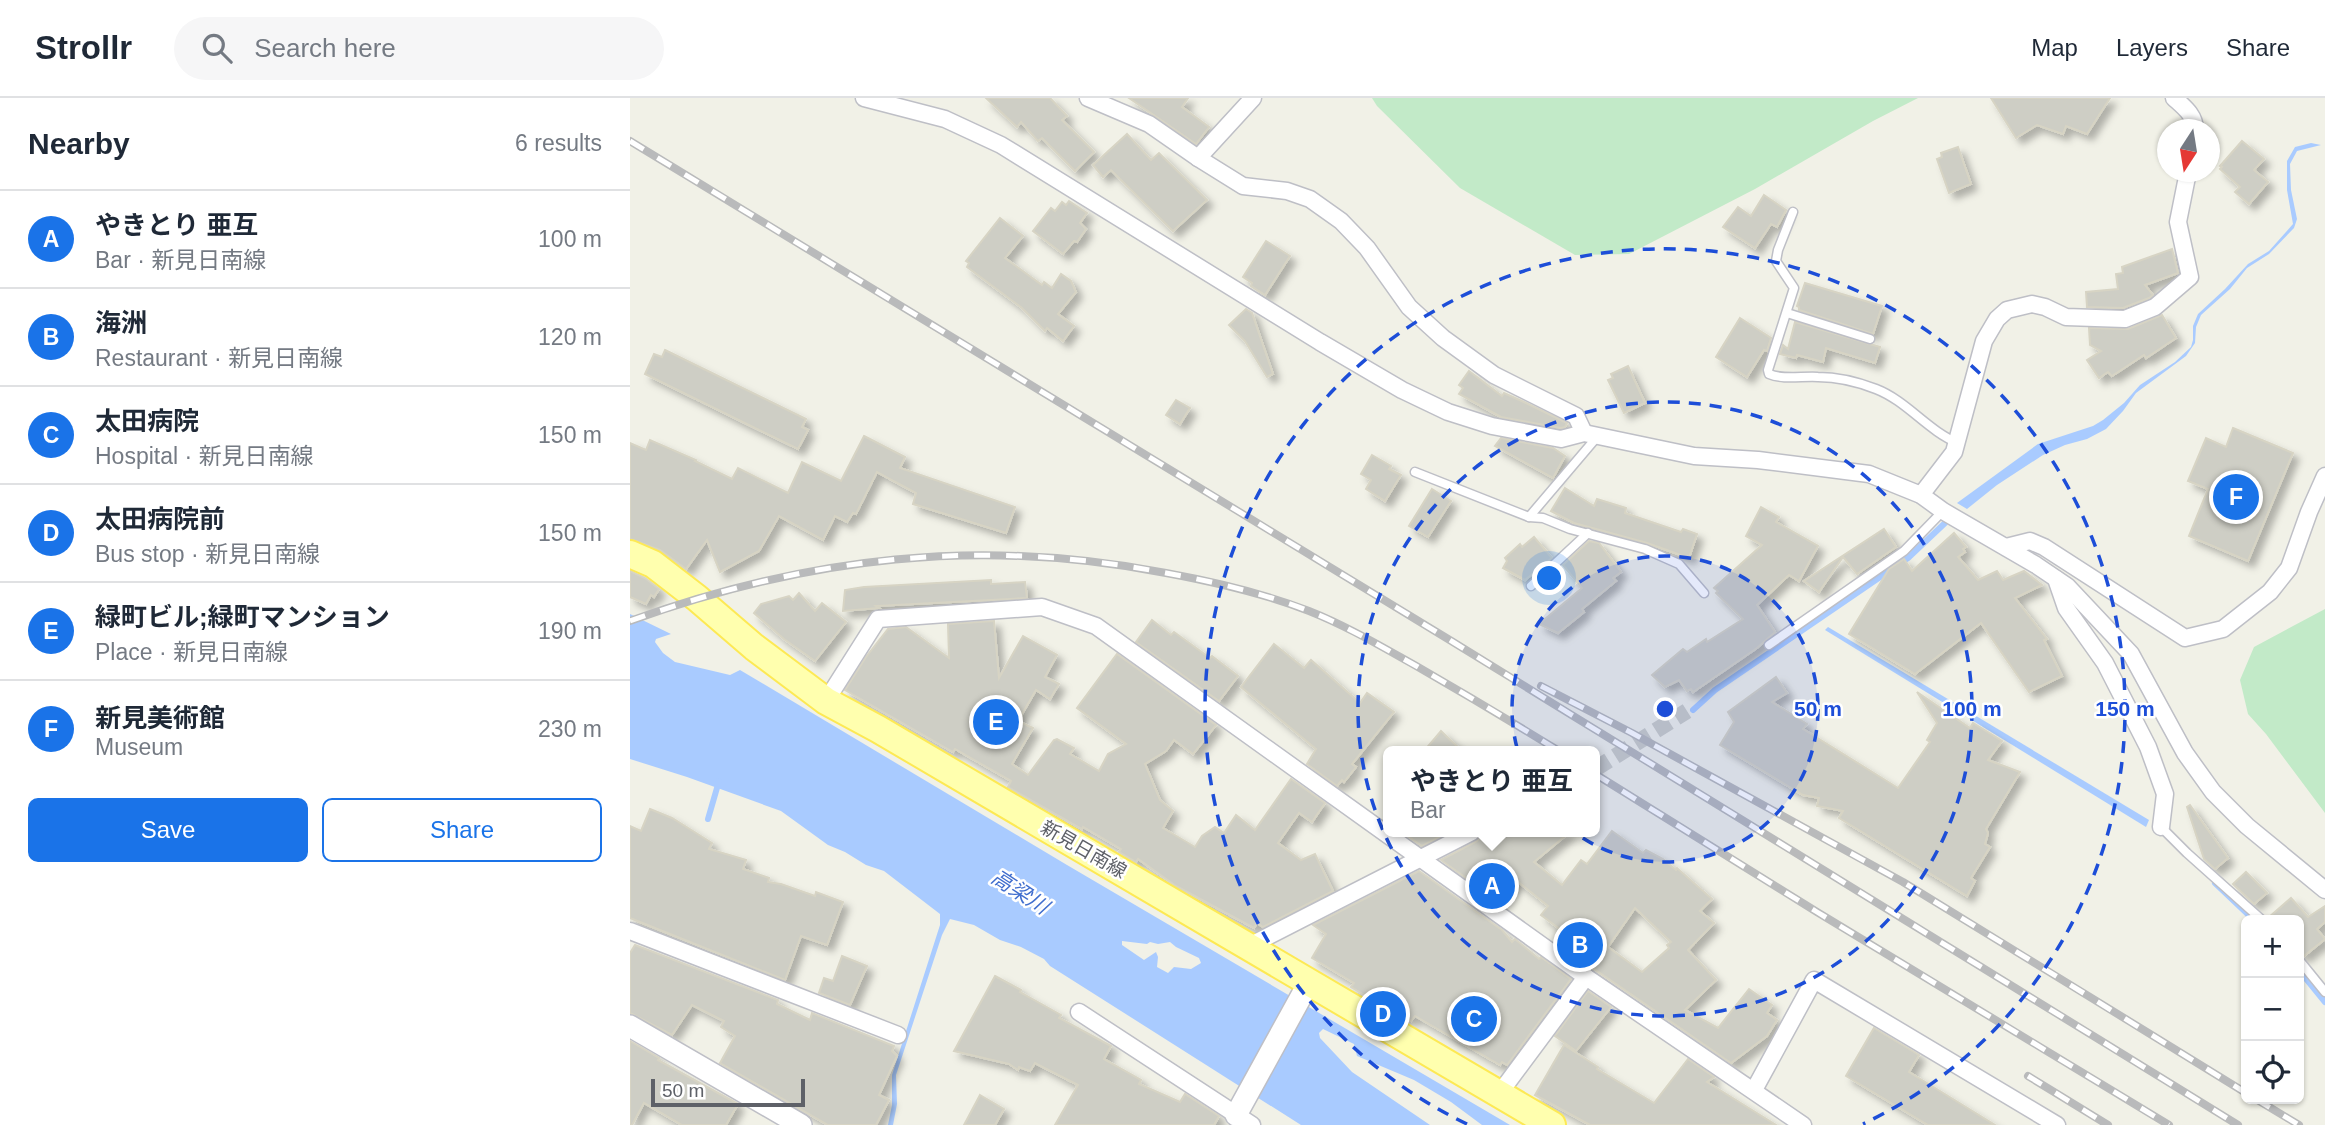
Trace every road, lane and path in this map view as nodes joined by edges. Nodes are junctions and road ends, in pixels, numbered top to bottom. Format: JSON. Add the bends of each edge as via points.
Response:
{"nodes":[{"id":1,"x":864,"y":98,"type":"edge"},
{"id":2,"x":1088,"y":98,"type":"edge"},
{"id":3,"x":1253,"y":98,"type":"edge"},
{"id":4,"x":2174,"y":98,"type":"edge"},
{"id":5,"x":2194,"y":119,"type":"edge"},
{"id":6,"x":1198,"y":158,"type":"junction"},
{"id":7,"x":2186,"y":182,"type":"edge"},
{"id":8,"x":1793,"y":212,"type":"dead end"},
{"id":9,"x":1787,"y":313,"type":"junction"},
{"id":10,"x":1870,"y":339,"type":"dead end"},
{"id":11,"x":1591,"y":434,"type":"junction"},
{"id":12,"x":1958,"y":443,"type":"junction"},
{"id":13,"x":1415,"y":472,"type":"dead end"},
{"id":14,"x":2325,"y":476,"type":"edge"},
{"id":15,"x":1922,"y":495,"type":"junction"},
{"id":16,"x":1943,"y":511,"type":"junction"},
{"id":17,"x":1529,"y":517,"type":"junction"},
{"id":18,"x":1588,"y":533,"type":"junction"},
{"id":19,"x":2007,"y":548,"type":"junction"},
{"id":20,"x":630,"y":554,"type":"edge"},
{"id":21,"x":2056,"y":579,"type":"junction"},
{"id":22,"x":1531,"y":586,"type":"dead end"},
{"id":23,"x":1704,"y":593,"type":"dead end"},
{"id":24,"x":1769,"y":646,"type":"dead end"},
{"id":25,"x":826,"y":701,"type":"junction"},
{"id":26,"x":2161,"y":827,"type":"joint"},
{"id":27,"x":1383,"y":832,"type":"edge"},
{"id":28,"x":1390,"y":837,"type":"edge"},
{"id":29,"x":1462,"y":837,"type":"edge"},
{"id":30,"x":1419,"y":858,"type":"junction"},
{"id":31,"x":2325,"y":890,"type":"edge"},
{"id":32,"x":2256,"y":915,"type":"edge"},
{"id":33,"x":630,"y":931,"type":"edge"},
{"id":34,"x":1249,"y":946,"type":"junction"},
{"id":35,"x":2304,"y":966,"type":"edge"},
{"id":36,"x":1586,"y":976,"type":"junction"},
{"id":37,"x":1308,"y":984,"type":"junction"},
{"id":38,"x":2325,"y":992,"type":"edge"},
{"id":39,"x":1079,"y":1012,"type":"dead end"},
{"id":40,"x":630,"y":1026,"type":"edge"},
{"id":41,"x":898,"y":1035,"type":"dead end"},
{"id":42,"x":1754,"y":1090,"type":"junction"},
{"id":43,"x":1499,"y":1094,"type":"junction"},
{"id":44,"x":1239,"y":1122,"type":"edge"},
{"id":45,"x":796,"y":1124,"type":"edge"},
{"id":46,"x":1552,"y":1125,"type":"edge"},
{"id":47,"x":1802,"y":1125,"type":"edge"},
{"id":48,"x":2057,"y":1125,"type":"edge"}],
"edges":[{"from":1,"to":11,"type":"street","via":[[945,119],[1001,145],[1320,342],[1448,412],[1561,439]]},
{"from":2,"to":6,"type":"street","via":[[1149,124]]},
{"from":3,"to":6,"type":"street"},
{"from":4,"to":5,"type":"street"},
{"from":6,"to":11,"type":"street","via":[[1243,186],[1287,191],[1341,220],[1409,307],[1443,338],[1494,375],[1576,416]]},
{"from":7,"to":12,"type":"street","via":[[2178,222],[2190,277],[2155,307],[2125,320],[2066,317],[2032,304],[2007,310],[1984,341]]},
{"from":8,"to":9,"type":"lane","via":[[1776,261],[1794,288]]},
{"from":9,"to":10,"type":"lane"},
{"from":9,"to":12,"type":"lane","via":[[1768,370],[1772,376],[1834,378],[1878,389]]},
{"from":11,"to":15,"type":"street","via":[[1693,456],[1869,474]]},
{"from":11,"to":17,"type":"lane"},
{"from":12,"to":15,"type":"street"},
{"from":13,"to":17,"type":"lane"},
{"from":14,"to":19,"type":"street","via":[[2289,568],[2270,592],[2223,629],[2185,638],[2044,547],[2030,541]]},
{"from":15,"to":16,"type":"street"},
{"from":16,"to":19,"type":"street"},
{"from":16,"to":24,"type":"lane","via":[[1904,551]]},
{"from":17,"to":18,"type":"lane"},
{"from":18,"to":22,"type":"lane"},
{"from":18,"to":23,"type":"lane","via":[[1645,549],[1679,565]]},
{"from":19,"to":21,"type":"street"},
{"from":20,"to":25,"type":"main road","name":"新見日南線","via":[[653,564]]},
{"from":21,"to":26,"type":"street","via":[[2066,608],[2105,663],[2148,747],[2165,794]]},
{"from":21,"to":31,"type":"street","via":[[2131,654],[2185,753],[2213,792]]},
{"from":25,"to":27,"type":"street","via":[[878,619],[1042,607],[1096,626]]},
{"from":25,"to":34,"type":"main road","name":"新見日南線"},
{"from":26,"to":32,"type":"lane"},
{"from":28,"to":30,"type":"street"},
{"from":29,"to":30,"type":"street"},
{"from":30,"to":34,"type":"street"},
{"from":30,"to":36,"type":"street"},
{"from":33,"to":41,"type":"street"},
{"from":34,"to":37,"type":"main road","name":"新見日南線"},
{"from":35,"to":38,"type":"lane"},
{"from":36,"to":42,"type":"street"},
{"from":36,"to":43,"type":"street"},
{"from":37,"to":43,"type":"main road","name":"新見日南線"},
{"from":37,"to":44,"type":"street"},
{"from":39,"to":44,"type":"street"},
{"from":40,"to":45,"type":"street"},
{"from":42,"to":47,"type":"street"},
{"from":42,"to":48,"type":"street","via":[[1814,980]]},
{"from":43,"to":46,"type":"main road","name":"新見日南線"}]}
